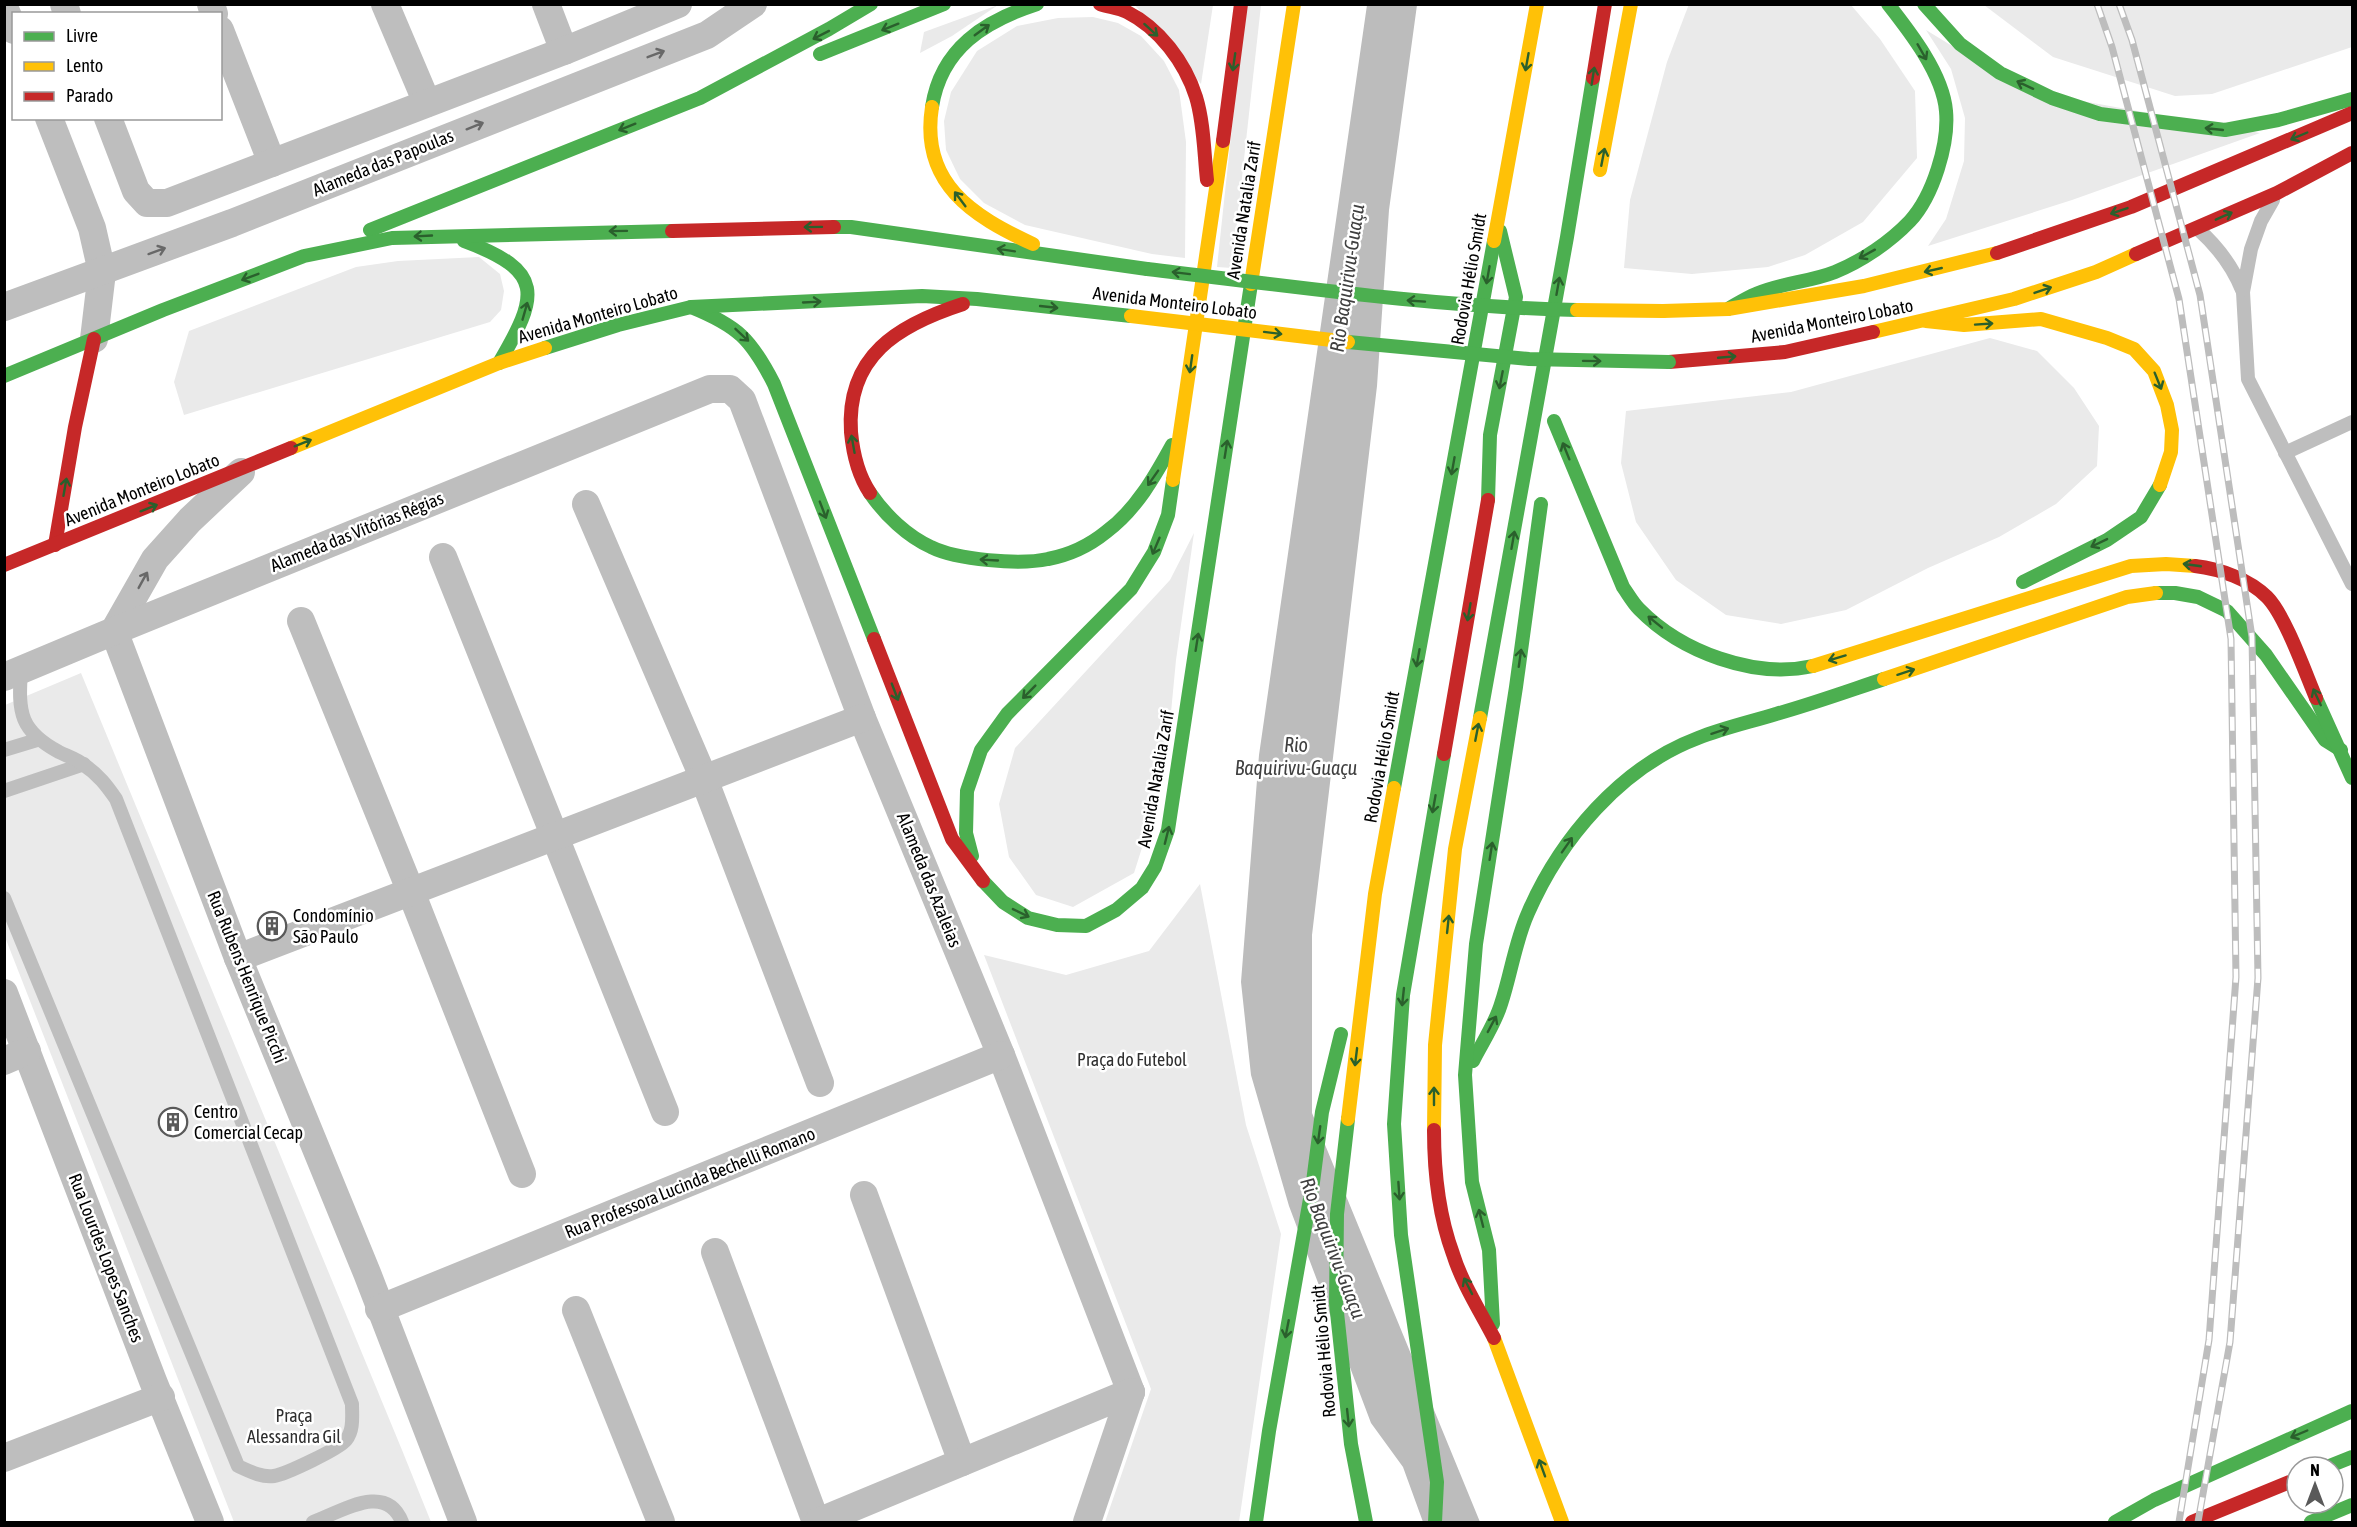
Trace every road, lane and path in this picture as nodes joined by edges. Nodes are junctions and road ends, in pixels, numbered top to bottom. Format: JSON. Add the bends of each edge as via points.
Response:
{"nodes":[{"id":1,"x":385,"y":4,"type":"edge"},
{"id":2,"x":546,"y":4,"type":"edge"},
{"id":3,"x":678,"y":4,"type":"edge"},
{"id":4,"x":753,"y":4,"type":"edge"},
{"id":5,"x":871,"y":4,"type":"edge"},
{"id":6,"x":944,"y":4,"type":"edge"},
{"id":7,"x":1037,"y":4,"type":"edge"},
{"id":8,"x":1100,"y":4,"type":"edge"},
{"id":9,"x":1242,"y":4,"type":"edge"},
{"id":10,"x":1294,"y":4,"type":"edge"},
{"id":11,"x":1537,"y":4,"type":"edge"},
{"id":12,"x":1605,"y":4,"type":"edge"},
{"id":13,"x":1631,"y":4,"type":"edge"},
{"id":14,"x":1888,"y":4,"type":"edge"},
{"id":15,"x":1924,"y":4,"type":"edge"},
{"id":16,"x":4,"y":7,"type":"edge"},
{"id":17,"x":12,"y":25,"type":"edge"},
{"id":18,"x":222,"y":35,"type":"edge"},
{"id":19,"x":564,"y":51,"type":"junction"},
{"id":20,"x":803,"y":61,"type":"dead end"},
{"id":21,"x":782,"y":70,"type":"dead end"},
{"id":22,"x":700,"y":98,"type":"junction"},
{"id":23,"x":2352,"y":99,"type":"edge"},
{"id":24,"x":427,"y":103,"type":"junction"},
{"id":25,"x":2352,"y":113,"type":"edge"},
{"id":26,"x":50,"y":120,"type":"edge"},
{"id":27,"x":109,"y":120,"type":"edge"},
{"id":28,"x":2352,"y":153,"type":"edge"},
{"id":29,"x":272,"y":163,"type":"junction"},
{"id":30,"x":1597,"y":186,"type":"dead end"},
{"id":31,"x":2277,"y":193,"type":"junction"},
{"id":32,"x":1498,"y":220,"type":"junction"},
{"id":33,"x":1212,"y":223,"type":"junction"},
{"id":34,"x":2198,"y":228,"type":"junction"},
{"id":35,"x":446,"y":235,"type":"junction"},
{"id":36,"x":1567,"y":237,"type":"junction"},
{"id":37,"x":304,"y":256,"type":"junction"},
{"id":38,"x":1064,"y":259,"type":"junction"},
{"id":39,"x":102,"y":272,"type":"junction"},
{"id":40,"x":2243,"y":292,"type":"junction"},
{"id":41,"x":1576,"y":298,"type":"dead end"},
{"id":42,"x":977,"y":299,"type":"junction"},
{"id":43,"x":4,"y":307,"type":"edge"},
{"id":44,"x":691,"y":307,"type":"junction"},
{"id":45,"x":1728,"y":309,"type":"junction"},
{"id":46,"x":1572,"y":321,"type":"dead end"},
{"id":47,"x":1926,"y":321,"type":"junction"},
{"id":48,"x":1529,"y":322,"type":"dead end"},
{"id":49,"x":94,"y":339,"type":"junction"},
{"id":50,"x":1568,"y":343,"type":"dead end"},
{"id":51,"x":1525,"y":345,"type":"dead end"},
{"id":52,"x":499,"y":363,"type":"junction"},
{"id":53,"x":1521,"y":368,"type":"dead end"},
{"id":54,"x":4,"y":376,"type":"edge"},
{"id":55,"x":1562,"y":376,"type":"dead end"},
{"id":56,"x":710,"y":388,"type":"joint"},
{"id":57,"x":2352,"y":422,"type":"edge"},
{"id":58,"x":1182,"y":428,"type":"junction"},
{"id":59,"x":1550,"y":443,"type":"dead end"},
{"id":60,"x":2285,"y":453,"type":"junction"},
{"id":61,"x":1502,"y":458,"type":"dead end"},
{"id":62,"x":249,"y":465,"type":"junction"},
{"id":63,"x":1543,"y":488,"type":"dead end"},
{"id":64,"x":1488,"y":502,"type":"junction"},
{"id":65,"x":586,"y":504,"type":"dead end"},
{"id":66,"x":55,"y":545,"type":"junction"},
{"id":67,"x":443,"y":556,"type":"dead end"},
{"id":68,"x":4,"y":566,"type":"edge"},
{"id":69,"x":2352,"y":584,"type":"edge"},
{"id":70,"x":301,"y":621,"type":"dead end"},
{"id":71,"x":114,"y":631,"type":"junction"},
{"id":72,"x":1913,"y":634,"type":"junction"},
{"id":73,"x":13,"y":674,"type":"edge"},
{"id":74,"x":862,"y":718,"type":"junction"},
{"id":75,"x":37,"y":740,"type":"junction"},
{"id":76,"x":4,"y":750,"type":"edge"},
{"id":77,"x":2341,"y":750,"type":"junction"},
{"id":78,"x":84,"y":764,"type":"junction"},
{"id":79,"x":2352,"y":778,"type":"edge"},
{"id":80,"x":704,"y":780,"type":"junction"},
{"id":81,"x":4,"y":791,"type":"edge"},
{"id":82,"x":556,"y":836,"type":"junction"},
{"id":83,"x":978,"y":875,"type":"junction"},
{"id":84,"x":411,"y":892,"type":"junction"},
{"id":85,"x":1375,"y":894,"type":"junction"},
{"id":86,"x":4,"y":898,"type":"edge"},
{"id":87,"x":238,"y":958,"type":"junction"},
{"id":88,"x":4,"y":993,"type":"edge"},
{"id":89,"x":1001,"y":1055,"type":"junction"},
{"id":90,"x":16,"y":1056,"type":"edge"},
{"id":91,"x":1465,"y":1076,"type":"junction"},
{"id":92,"x":820,"y":1083,"type":"dead end"},
{"id":93,"x":666,"y":1112,"type":"dead end"},
{"id":94,"x":522,"y":1174,"type":"dead end"},
{"id":95,"x":864,"y":1195,"type":"dead end"},
{"id":96,"x":715,"y":1252,"type":"dead end"},
{"id":97,"x":379,"y":1309,"type":"junction"},
{"id":98,"x":576,"y":1310,"type":"dead end"},
{"id":99,"x":1494,"y":1338,"type":"junction"},
{"id":100,"x":1131,"y":1392,"type":"junction"},
{"id":101,"x":161,"y":1397,"type":"junction"},
{"id":102,"x":2352,"y":1411,"type":"edge"},
{"id":103,"x":4,"y":1458,"type":"edge"},
{"id":104,"x":962,"y":1462,"type":"junction"},
{"id":105,"x":2285,"y":1484,"type":"edge"},
{"id":106,"x":2352,"y":1505,"type":"edge"},
{"id":107,"x":210,"y":1522,"type":"edge"},
{"id":108,"x":313,"y":1522,"type":"edge"},
{"id":109,"x":402,"y":1522,"type":"edge"},
{"id":110,"x":463,"y":1522,"type":"edge"},
{"id":111,"x":661,"y":1522,"type":"edge"},
{"id":112,"x":817,"y":1522,"type":"edge"},
{"id":113,"x":1087,"y":1522,"type":"edge"},
{"id":114,"x":1256,"y":1522,"type":"edge"},
{"id":115,"x":1365,"y":1522,"type":"edge"},
{"id":116,"x":1435,"y":1522,"type":"edge"},
{"id":117,"x":1562,"y":1522,"type":"edge"},
{"id":118,"x":2115,"y":1522,"type":"edge"},
{"id":119,"x":2192,"y":1522,"type":"edge"},
{"id":120,"x":2311,"y":1522,"type":"edge"}],
"edges":[{"from":1,"to":24,"type":"street"},
{"from":2,"to":19,"type":"street"},
{"from":3,"to":19,"type":"street"},
{"from":39,"to":4,"type":"street","name":"Alameda das Papoulas","one_way":true,"via":[[707,35]]},
{"from":5,"to":22,"type":"main road","one_way":true,"via":[[837,27]]},
{"from":6,"to":20,"type":"main road","one_way":true},
{"from":38,"to":7,"type":"main road","one_way":true,"via":[[967,208],[933,156],[932,108],[938,82],[957,51],[982,28]]},
{"from":8,"to":33,"type":"main road","one_way":true,"via":[[1126,11],[1150,28],[1185,73],[1196,98]]},
{"from":9,"to":33,"type":"main road","name":"Avenida Natalia Zarif","one_way":true},
{"from":83,"to":10,"type":"main road","name":"Avenida Natalia Zarif","one_way":true,"via":[[1012,909],[1043,924],[1087,926],[1142,890],[1160,860],[1168,830]]},
{"from":11,"to":32,"type":"main road","name":"Rodovia Hélio Smidt","one_way":true},
{"from":36,"to":12,"type":"main road","one_way":true},
{"from":30,"to":13,"type":"main road","one_way":true},
{"from":14,"to":45,"type":"main road","one_way":true,"via":[[1936,77],[1946,110],[1944,152],[1930,189],[1911,220],[1875,250],[1835,272],[1757,293]]},
{"from":23,"to":15,"type":"main road","one_way":true,"via":[[2224,130],[2100,114],[2052,98],[2000,73],[1960,44]]},
{"from":16,"to":17,"type":"street"},
{"from":18,"to":29,"type":"street"},
{"from":19,"to":24,"type":"street"},
{"from":21,"to":22,"type":"main road","via":[[729,92]]},
{"from":22,"to":37,"type":"main road","one_way":true},
{"from":24,"to":29,"type":"street"},
{"from":25,"to":45,"type":"main road","name":"Avenida Monteiro Lobato","one_way":true,"via":[[2131,207],[1984,258],[1864,286]]},
{"from":26,"to":39,"type":"street","via":[[92,228]]},
{"from":27,"to":29,"type":"street","via":[[136,191],[147,203],[167,202]]},
{"from":28,"to":31,"type":"main road","name":"Avenida Monteiro Lobato"},
{"from":34,"to":31,"type":"main road","name":"Avenida Monteiro Lobato","one_way":true},
{"from":31,"to":40,"type":"lane","via":[[2251,249]]},
{"from":32,"to":64,"type":"main road","one_way":true,"via":[[1516,297],[1490,435]]},
{"from":32,"to":85,"type":"main road","name":"Rodovia Hélio Smidt","one_way":true},
{"from":33,"to":58,"type":"main road","name":"Avenida Natalia Zarif","one_way":true},
{"from":34,"to":40,"type":"lane","via":[[2225,257]]},
{"from":47,"to":34,"type":"main road","name":"Avenida Monteiro Lobato","one_way":true,"via":[[2014,299],[2096,272]]},
{"from":35,"to":37,"type":"main road","name":"Avenida Monteiro Lobato","one_way":true,"via":[[392,238]]},
{"from":38,"to":35,"type":"main road","name":"Avenida Monteiro Lobato","one_way":true,"via":[[851,227]]},
{"from":52,"to":35,"type":"main road","one_way":true,"via":[[518,332],[528,304],[527,286],[520,270],[506,257]]},
{"from":36,"to":48,"type":"main road","via":[[1533,300]]},
{"from":99,"to":36,"type":"main road","one_way":true,"via":[[1453,1256],[1444,1224],[1434,1154],[1435,1045],[1455,849]]},
{"from":37,"to":49,"type":"main road","name":"Avenida Monteiro Lobato","one_way":true},
{"from":45,"to":38,"type":"main road","name":"Avenida Monteiro Lobato","one_way":true,"bridge":true,"via":[[1535,309],[1402,300]]},
{"from":39,"to":43,"type":"street","name":"Alameda das Papoulas"},
{"from":39,"to":49,"type":"street"},
{"from":40,"to":60,"type":"lane","via":[[2247,379]]},
{"from":41,"to":46,"type":"main road"},
{"from":44,"to":42,"type":"main road","name":"Avenida Monteiro Lobato","one_way":true,"via":[[922,296]]},
{"from":42,"to":47,"type":"main road","name":"Avenida Monteiro Lobato","one_way":true,"bridge":true,"via":[[1529,359],[1669,362],[1785,352]]},
{"from":58,"to":42,"type":"main road","one_way":true,"via":[[1136,503],[1113,527],[1084,546],[1049,559],[1008,560],[971,559],[931,548],[875,504],[859,474],[850,414],[856,380],[874,352],[901,328]]},
{"from":44,"to":52,"type":"main road","name":"Avenida Monteiro Lobato","via":[[618,325]]},
{"from":44,"to":83,"type":"main road","one_way":true,"via":[[724,320],[745,336],[766,368],[952,839]]},
{"from":47,"to":72,"type":"main road","one_way":true,"via":[[1964,325],[2042,319],[2107,338],[2134,350],[2154,370],[2168,405],[2172,430],[2171,452],[2160,486],[2141,517],[2107,540]]},
{"from":49,"to":54,"type":"main road","name":"Avenida Monteiro Lobato"},
{"from":66,"to":49,"type":"main road","one_way":true},
{"from":50,"to":55,"type":"main road"},
{"from":51,"to":53,"type":"main road"},
{"from":62,"to":52,"type":"main road","name":"Avenida Monteiro Lobato","one_way":true},
{"from":56,"to":71,"type":"street","name":"Alameda das Vitórias Régias"},
{"from":56,"to":74,"type":"street","name":"Alameda das Azaleias","via":[[730,389],[742,400]]},
{"from":57,"to":60,"type":"lane"},
{"from":58,"to":83,"type":"main road","name":"Avenida Natalia Zarif","one_way":true,"via":[[1168,515],[1154,552],[1131,589],[1007,714],[981,750],[967,791],[966,833]]},
{"from":72,"to":59,"type":"main road","one_way":true,"via":[[1810,666],[1770,669],[1726,661],[1675,638],[1639,609],[1623,587],[1555,416]]},
{"from":60,"to":69,"type":"lane"},
{"from":61,"to":64,"type":"main road"},
{"from":66,"to":62,"type":"main road","name":"Avenida Monteiro Lobato","one_way":true},
{"from":71,"to":62,"type":"street","one_way":true,"via":[[155,559]]},
{"from":91,"to":63,"type":"main road","one_way":true,"via":[[1476,944]]},
{"from":64,"to":116,"type":"main road","one_way":true,"via":[[1403,995],[1394,1124],[1401,1235],[1437,1482]]},
{"from":65,"to":80,"type":"street"},
{"from":66,"to":68,"type":"main road","name":"Avenida Monteiro Lobato"},
{"from":67,"to":82,"type":"street"},
{"from":70,"to":84,"type":"street"},
{"from":71,"to":73,"type":"street","name":"Alameda das Vitórias Régias"},
{"from":71,"to":87,"type":"street","name":"Rua Rubens Henrique Picchi"},
{"from":77,"to":72,"type":"main road","one_way":true,"via":[[2281,618],[2266,596],[2237,577],[2209,568],[2164,562],[2131,566]]},
{"from":73,"to":75,"type":"lane","via":[[20,709]]},
{"from":74,"to":80,"type":"street"},
{"from":74,"to":89,"type":"street","name":"Alameda das Azaleias"},
{"from":75,"to":76,"type":"lane"},
{"from":75,"to":78,"type":"lane"},
{"from":77,"to":79,"type":"main road"},
{"from":91,"to":77,"type":"main road","one_way":true,"via":[[1501,1006],[1528,913],[1552,866],[1599,806],[1662,756],[1697,738],[2127,597],[2168,592],[2222,607],[2259,645],[2325,740]]},
{"from":78,"to":81,"type":"lane"},
{"from":78,"to":86,"type":"lane","via":[[116,799],[352,1404],[353,1424],[346,1440],[334,1450],[274,1476],[238,1466]]},
{"from":80,"to":82,"type":"street"},
{"from":80,"to":92,"type":"street"},
{"from":82,"to":84,"type":"street"},
{"from":82,"to":93,"type":"street"},
{"from":84,"to":87,"type":"street"},
{"from":84,"to":94,"type":"street"},
{"from":85,"to":114,"type":"main road","one_way":true,"via":[[1322,1112]]},
{"from":85,"to":115,"type":"main road","name":"Rodovia Hélio Smidt","one_way":true,"via":[[1337,1214],[1336,1303],[1351,1444]]},
{"from":87,"to":97,"type":"street","name":"Rua Rubens Henrique Picchi"},
{"from":88,"to":90,"type":"street","name":"Rua Lourdes Lopes Sanches"},
{"from":89,"to":97,"type":"street","name":"Rua Professora Lucinda Bechelli Romano"},
{"from":89,"to":100,"type":"street","name":"Alameda das Azaleias"},
{"from":90,"to":101,"type":"street","name":"Rua Lourdes Lopes Sanches"},
{"from":99,"to":91,"type":"main road","one_way":true,"via":[[1489,1250],[1472,1182]]},
{"from":95,"to":104,"type":"street"},
{"from":96,"to":112,"type":"street"},
{"from":97,"to":110,"type":"street","name":"Rua Rubens Henrique Picchi"},
{"from":98,"to":111,"type":"street"},
{"from":117,"to":99,"type":"main road","one_way":true},
{"from":100,"to":104,"type":"street"},
{"from":100,"to":113,"type":"street"},
{"from":101,"to":103,"type":"street"},
{"from":101,"to":107,"type":"street","name":"Rua Lourdes Lopes Sanches"},
{"from":102,"to":118,"type":"main road","one_way":true,"via":[[2154,1500]]},
{"from":104,"to":112,"type":"street"},
{"from":105,"to":119,"type":"main road"},
{"from":106,"to":120,"type":"main road"},
{"from":108,"to":109,"type":"lane","via":[[370,1501],[382,1501],[397,1511]]}]}
